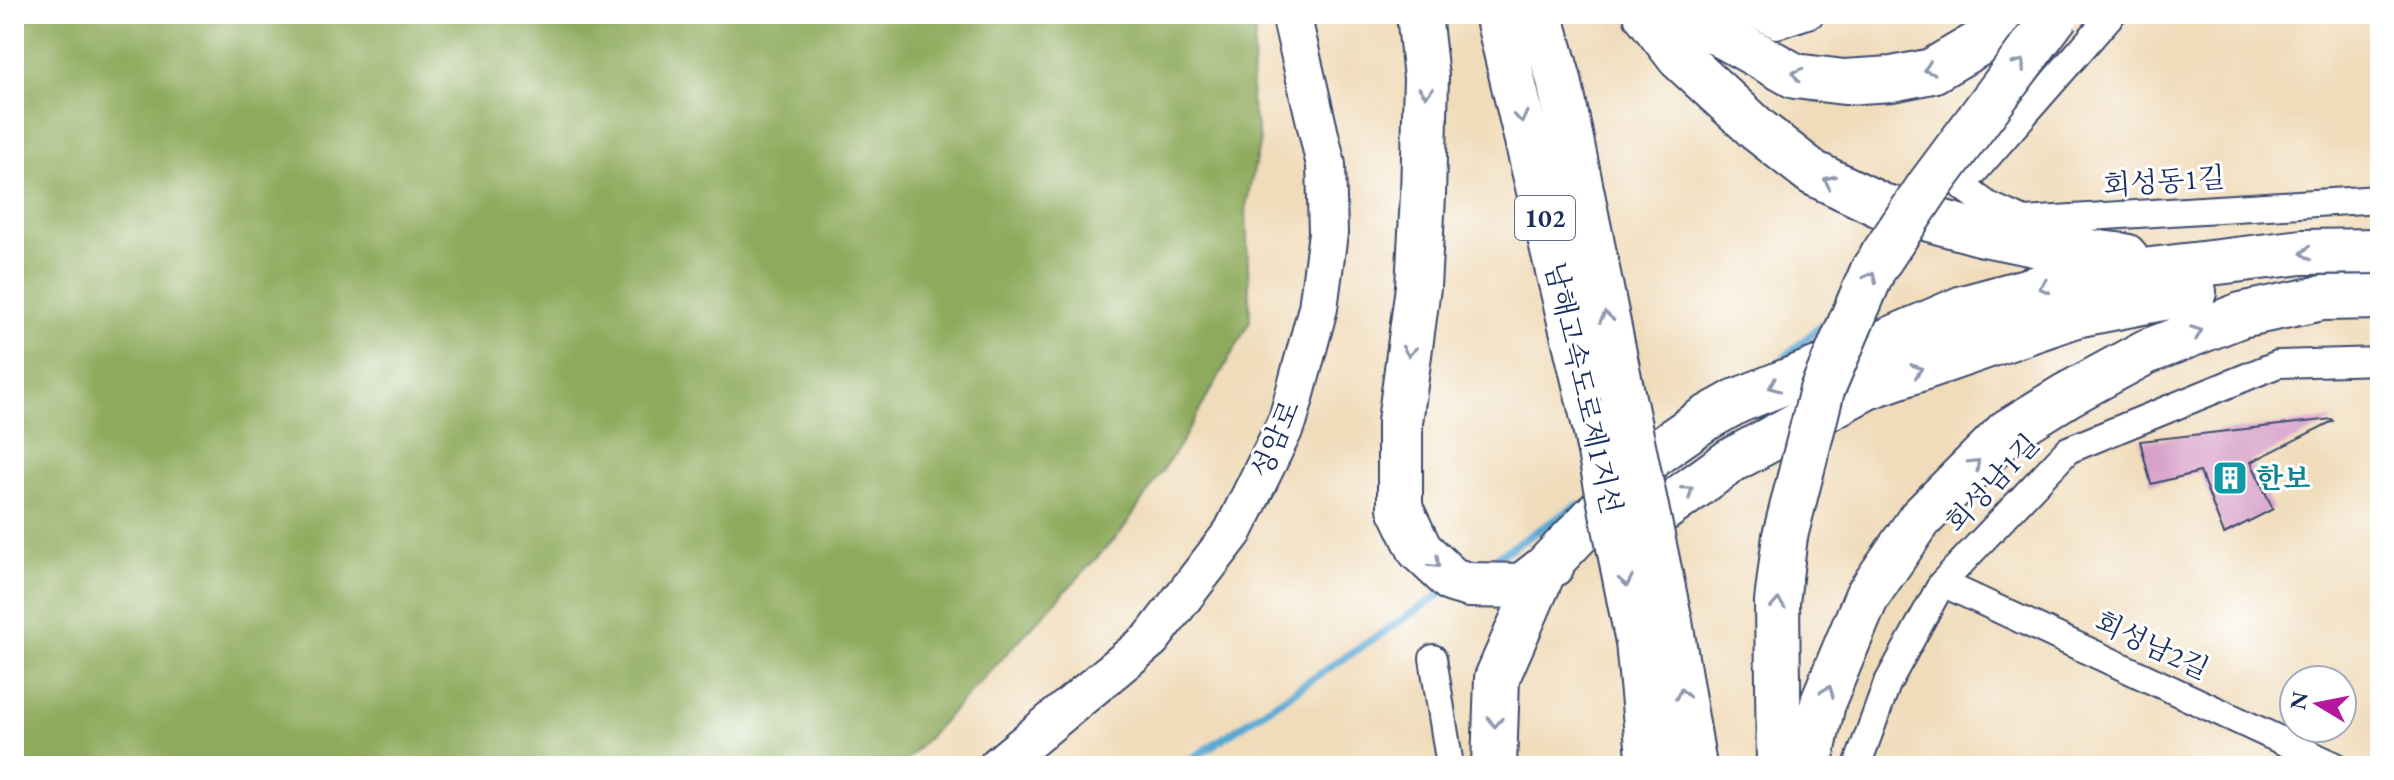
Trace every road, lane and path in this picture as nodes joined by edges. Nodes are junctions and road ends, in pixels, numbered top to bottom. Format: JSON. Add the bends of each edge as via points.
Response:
{"nodes":[{"id":1,"x":1291,"y":14,"type":"edge"},
{"id":2,"x":1419,"y":14,"type":"edge"},
{"id":3,"x":1497,"y":14,"type":"edge"},
{"id":4,"x":1540,"y":14,"type":"edge"},
{"id":5,"x":1646,"y":14,"type":"edge"},
{"id":6,"x":1684,"y":14,"type":"edge"},
{"id":7,"x":1755,"y":14,"type":"edge"},
{"id":8,"x":1811,"y":14,"type":"edge"},
{"id":9,"x":2019,"y":14,"type":"edge"},
{"id":10,"x":2057,"y":14,"type":"edge"},
{"id":11,"x":2112,"y":14,"type":"edge"},
{"id":12,"x":2380,"y":199,"type":"edge"},
{"id":13,"x":1967,"y":215,"type":"junction"},
{"id":14,"x":2380,"y":251,"type":"edge"},
{"id":15,"x":2232,"y":261,"type":"junction"},
{"id":16,"x":2380,"y":278,"type":"edge"},
{"id":17,"x":2380,"y":297,"type":"edge"},
{"id":18,"x":2380,"y":361,"type":"edge"},
{"id":19,"x":1608,"y":408,"type":"junction"},
{"id":20,"x":1545,"y":568,"type":"junction"},
{"id":21,"x":1942,"y":583,"type":"junction"},
{"id":22,"x":1654,"y":632,"type":"junction"},
{"id":23,"x":1433,"y":658,"type":"dead end"},
{"id":24,"x":998,"y":766,"type":"edge"},
{"id":25,"x":1450,"y":766,"type":"edge"},
{"id":26,"x":1494,"y":766,"type":"edge"},
{"id":27,"x":1650,"y":766,"type":"edge"},
{"id":28,"x":1694,"y":766,"type":"edge"},
{"id":29,"x":1779,"y":766,"type":"edge"},
{"id":30,"x":1809,"y":766,"type":"edge"},
{"id":31,"x":1857,"y":766,"type":"edge"},
{"id":32,"x":2336,"y":766,"type":"edge"}],
"edges":[{"from":1,"to":24,"type":"main road","name":"성암로","via":[[1326,165],[1328,233],[1318,308],[1288,420],[1233,532],[1151,639]]},
{"from":2,"to":20,"type":"highway","one_way":true,"via":[[1426,77],[1423,196],[1418,287],[1400,422],[1400,508],[1420,550],[1452,580],[1522,586]]},
{"from":3,"to":19,"type":"highway","name":"남해고속도로제1지선","number":"102","one_way":true},
{"from":19,"to":4,"type":"highway","name":"남해고속도로제1지선","number":"102","one_way":true,"via":[[1559,80]]},
{"from":13,"to":5,"type":"highway","one_way":true,"via":[[1882,206],[1813,173],[1679,57]]},
{"from":9,"to":6,"type":"highway","one_way":true,"via":[[1932,71],[1844,82],[1795,76]]},
{"from":7,"to":8,"type":"street","via":[[1777,25]]},
{"from":29,"to":10,"type":"highway","one_way":true,"bridge":true,"via":[[1777,602],[1785,536],[1822,390],[1873,270]]},
{"from":11,"to":13,"type":"street"},
{"from":12,"to":13,"type":"street","name":"회성동1길","via":[[2024,221],[1988,205]]},
{"from":13,"to":15,"type":"highway","via":[[2049,247]]},
{"from":14,"to":15,"type":"highway","one_way":true,"via":[[2302,252]]},
{"from":15,"to":20,"type":"highway","one_way":true,"via":[[2067,280],[1963,308],[1737,401],[1653,455]]},
{"from":20,"to":16,"type":"highway","one_way":true,"via":[[1664,509],[1732,460],[1867,387],[2001,340],[2076,315],[2197,292]]},
{"from":30,"to":17,"type":"highway","one_way":true,"via":[[1824,699],[1867,596],[1920,519],[2007,432],[2146,352],[2241,315],[2322,298]]},
{"from":18,"to":21,"type":"street","name":"회성남1길","via":[[2278,364],[2068,450]]},
{"from":19,"to":22,"type":"highway","name":"남해고속도로제1지선","number":"102","bridge":true},
{"from":20,"to":26,"type":"highway","one_way":true,"via":[[1497,678]]},
{"from":21,"to":31,"type":"street","name":"회성남1길","via":[[1887,684]]},
{"from":21,"to":32,"type":"street","name":"회성남2길"},
{"from":22,"to":27,"type":"highway","name":"남해고속도로제1지선","number":"102"},
{"from":28,"to":22,"type":"highway","name":"남해고속도로제1지선","number":"102","one_way":true},
{"from":23,"to":25,"type":"street"}]}
